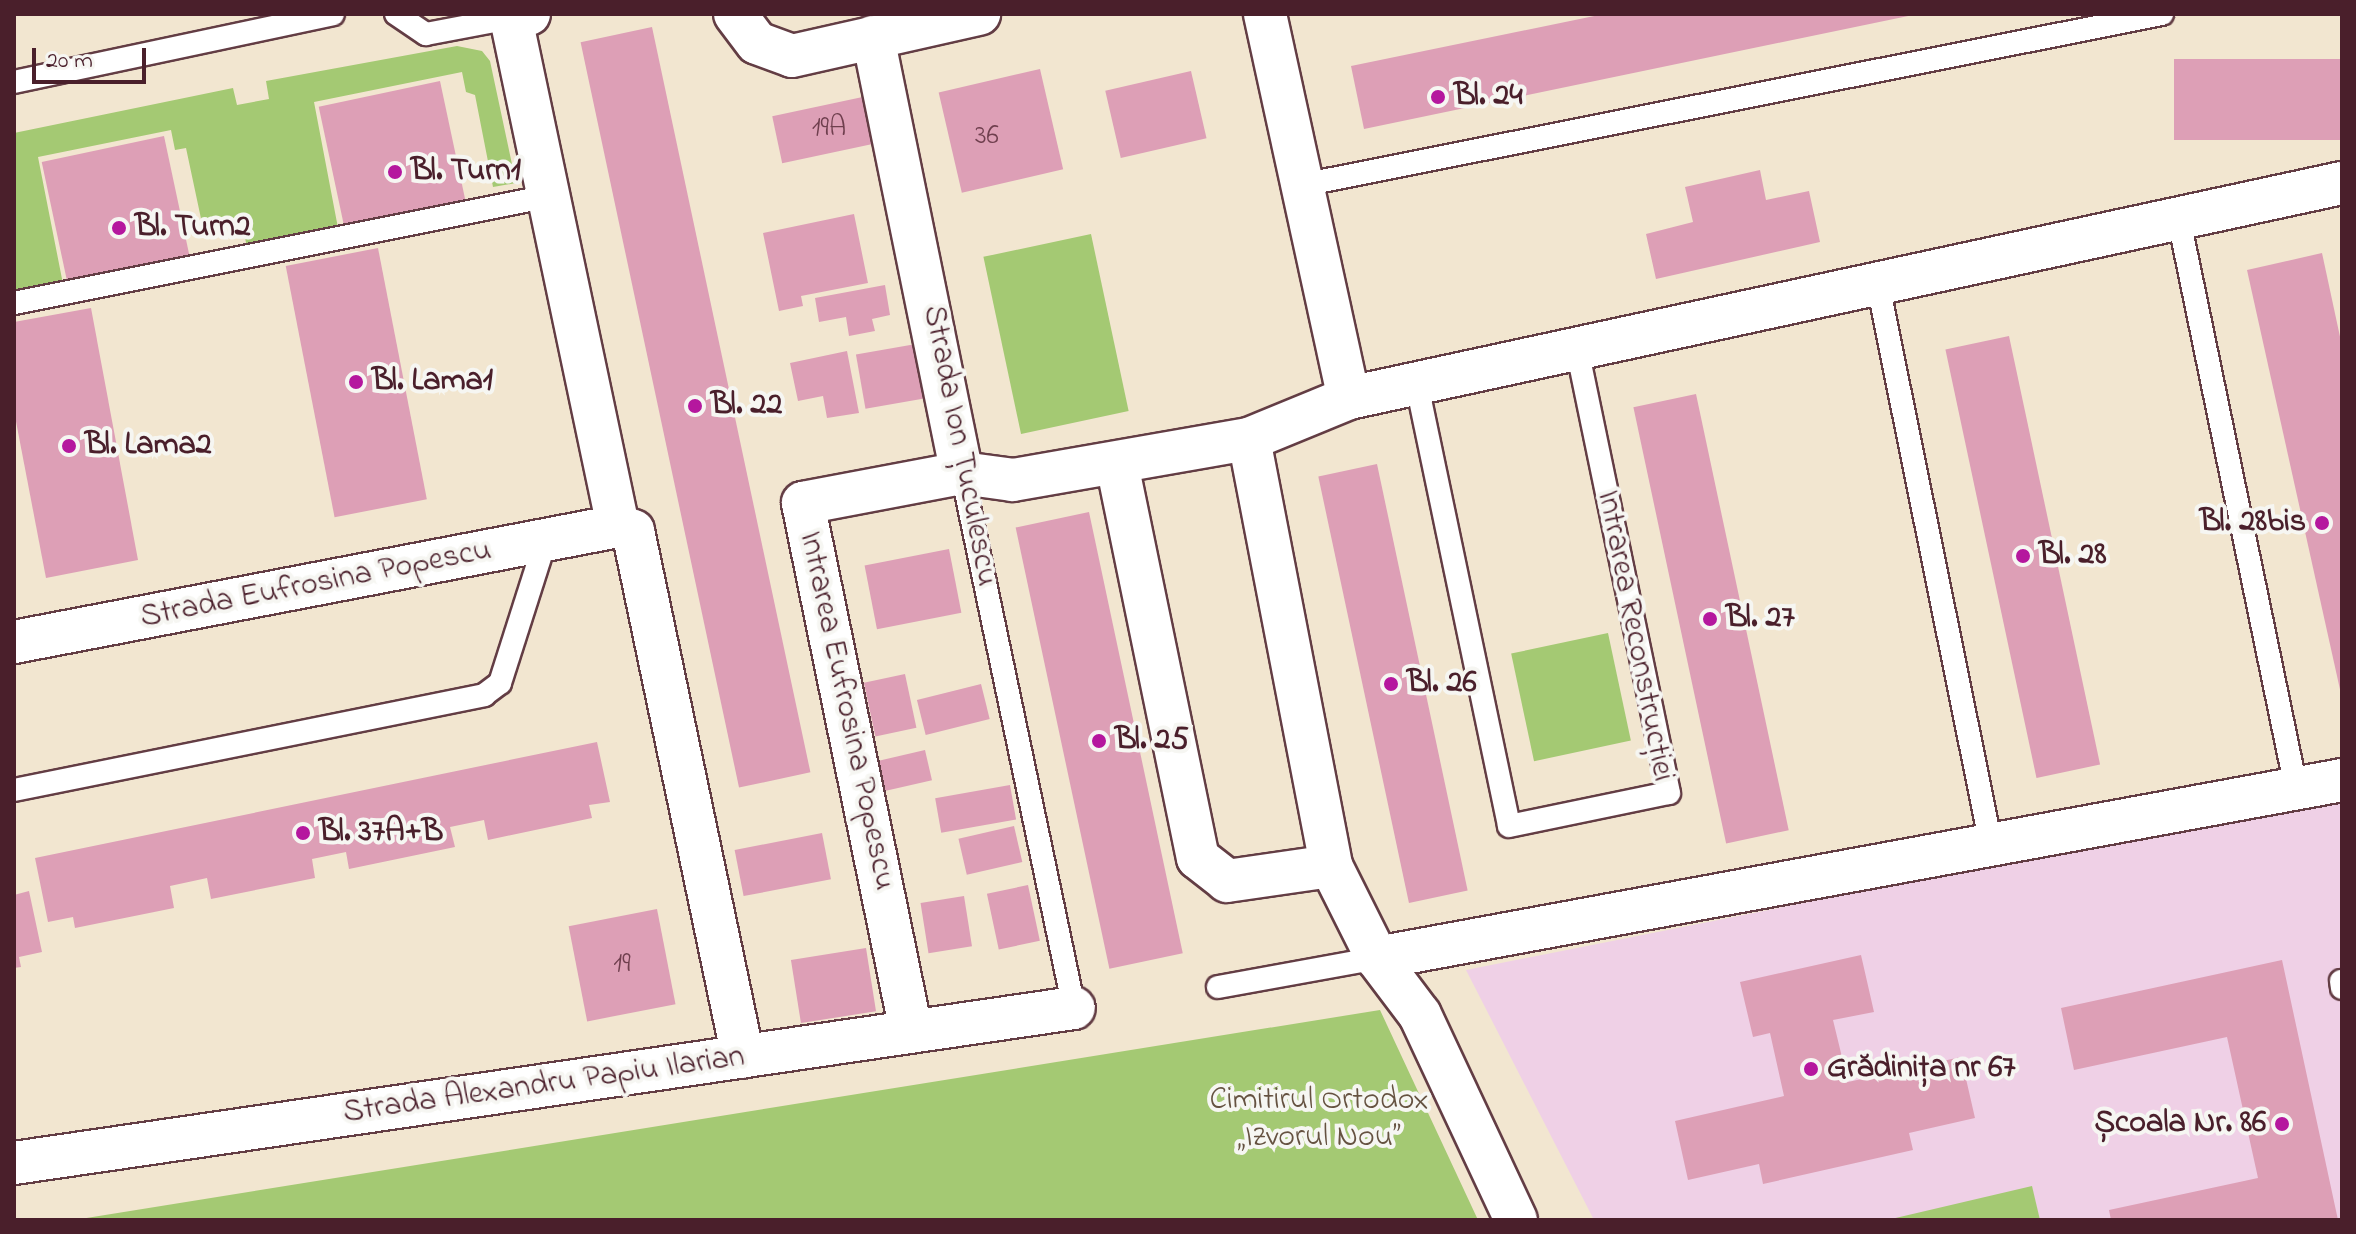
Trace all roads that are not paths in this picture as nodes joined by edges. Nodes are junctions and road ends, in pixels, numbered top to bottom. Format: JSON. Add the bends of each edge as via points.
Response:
{"nodes":[{"id":1,"x":333,"y":14,"type":"edge"},
{"id":2,"x":396,"y":14,"type":"edge"},
{"id":3,"x":735,"y":14,"type":"edge"},
{"id":4,"x":979,"y":14,"type":"edge"},
{"id":5,"x":1265,"y":14,"type":"edge"},
{"id":6,"x":2162,"y":14,"type":"edge"},
{"id":7,"x":520,"y":16,"type":"edge"},
{"id":8,"x":873,"y":37,"type":"junction"},
{"id":9,"x":14,"y":82,"type":"edge"},
{"id":10,"x":2342,"y":183,"type":"edge"},
{"id":11,"x":1302,"y":185,"type":"junction"},
{"id":12,"x":549,"y":196,"type":"junction"},
{"id":13,"x":2179,"y":220,"type":"junction"},
{"id":14,"x":1878,"y":285,"type":"junction"},
{"id":15,"x":14,"y":303,"type":"edge"},
{"id":16,"x":1577,"y":350,"type":"junction"},
{"id":17,"x":1417,"y":385,"type":"junction"},
{"id":18,"x":1349,"y":398,"type":"junction"},
{"id":19,"x":1249,"y":439,"type":"junction"},
{"id":20,"x":1117,"y":464,"type":"junction"},
{"id":21,"x":962,"y":473,"type":"junction"},
{"id":22,"x":618,"y":526,"type":"junction"},
{"id":23,"x":545,"y":542,"type":"junction"},
{"id":24,"x":14,"y":642,"type":"edge"},
{"id":25,"x":2342,"y":780,"type":"edge"},
{"id":26,"x":2296,"y":788,"type":"junction"},
{"id":27,"x":14,"y":790,"type":"edge"},
{"id":28,"x":1991,"y":845,"type":"junction"},
{"id":29,"x":1331,"y":866,"type":"junction"},
{"id":30,"x":1377,"y":958,"type":"junction"},
{"id":31,"x":1218,"y":987,"type":"dead end"},
{"id":32,"x":1074,"y":1008,"type":"joint"},
{"id":33,"x":911,"y":1031,"type":"junction"},
{"id":34,"x":743,"y":1057,"type":"junction"},
{"id":35,"x":14,"y":1163,"type":"edge"},
{"id":36,"x":1516,"y":1220,"type":"edge"}],
"edges":[{"from":1,"to":9,"type":"lane"},
{"from":2,"to":7,"type":"lane","via":[[426,34]]},
{"from":3,"to":8,"type":"street","via":[[757,43],[792,56]]},
{"from":4,"to":8,"type":"street"},
{"from":5,"to":11,"type":"street"},
{"from":6,"to":11,"type":"lane"},
{"from":7,"to":12,"type":"street"},
{"from":8,"to":21,"type":"street","name":"Strada Ion Țuculescu"},
{"from":10,"to":13,"type":"street"},
{"from":11,"to":18,"type":"street"},
{"from":12,"to":15,"type":"lane"},
{"from":12,"to":22,"type":"street"},
{"from":13,"to":14,"type":"street"},
{"from":13,"to":26,"type":"lane"},
{"from":14,"to":16,"type":"street"},
{"from":14,"to":28,"type":"lane"},
{"from":16,"to":17,"type":"street"},
{"from":16,"to":17,"type":"lane","name":"Intrarea Reconstrucției","via":[[1669,793],[1509,826]]},
{"from":17,"to":18,"type":"street"},
{"from":18,"to":19,"type":"street"},
{"from":19,"to":20,"type":"street"},
{"from":19,"to":29,"type":"street"},
{"from":20,"to":21,"type":"street","via":[[1013,480]]},
{"from":20,"to":29,"type":"street","via":[[1198,858],[1227,881]]},
{"from":21,"to":32,"type":"lane","name":"Strada Ion Țuculescu"},
{"from":21,"to":33,"type":"street","name":"Intrarea Eufrosina Popescu","via":[[803,503]]},
{"from":22,"to":23,"type":"street","name":"Strada Eufrosina Popescu"},
{"from":22,"to":34,"type":"street","via":[[633,531]]},
{"from":23,"to":24,"type":"street","name":"Strada Eufrosina Popescu"},
{"from":23,"to":27,"type":"lane","via":[[506,670],[484,695]]},
{"from":25,"to":26,"type":"street"},
{"from":26,"to":28,"type":"street"},
{"from":28,"to":30,"type":"street"},
{"from":29,"to":30,"type":"street"},
{"from":30,"to":31,"type":"lane"},
{"from":30,"to":36,"type":"street","via":[[1420,1015]]},
{"from":32,"to":33,"type":"street","name":"Strada Alexandru Papiu Ilarian"},
{"from":33,"to":34,"type":"street","name":"Strada Alexandru Papiu Ilarian"},
{"from":34,"to":35,"type":"street","name":"Strada Alexandru Papiu Ilarian"}]}
